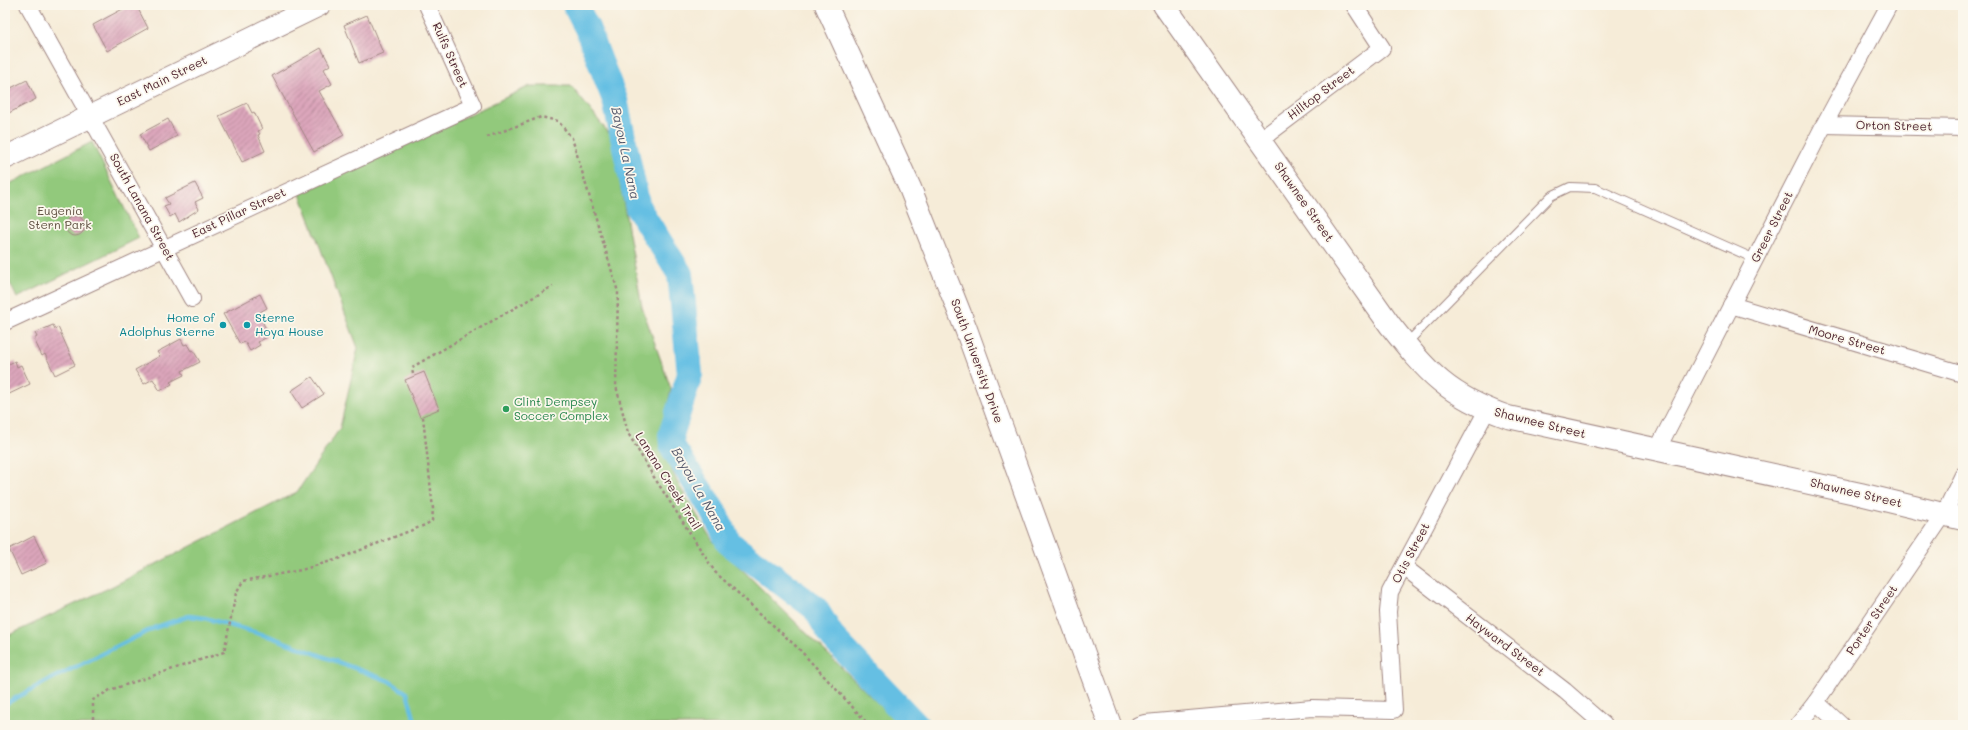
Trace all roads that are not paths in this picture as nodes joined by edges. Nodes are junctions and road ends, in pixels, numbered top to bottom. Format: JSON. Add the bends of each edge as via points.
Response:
{"nodes":[{"id":1,"x":28,"y":5,"type":"edge"},
{"id":2,"x":318,"y":5,"type":"edge"},
{"id":3,"x":427,"y":5,"type":"edge"},
{"id":4,"x":826,"y":5,"type":"edge"},
{"id":5,"x":1164,"y":5,"type":"edge"},
{"id":6,"x":1354,"y":5,"type":"edge"},
{"id":7,"x":1889,"y":5,"type":"edge"},
{"id":8,"x":473,"y":106,"type":"joint"},
{"id":9,"x":91,"y":116,"type":"junction"},
{"id":10,"x":1824,"y":125,"type":"junction"},
{"id":11,"x":1963,"y":128,"type":"edge"},
{"id":12,"x":1260,"y":140,"type":"junction"},
{"id":13,"x":5,"y":158,"type":"edge"},
{"id":14,"x":164,"y":248,"type":"junction"},
{"id":15,"x":1755,"y":259,"type":"junction"},
{"id":16,"x":192,"y":299,"type":"dead end"},
{"id":17,"x":1731,"y":305,"type":"junction"},
{"id":18,"x":5,"y":322,"type":"edge"},
{"id":19,"x":1405,"y":344,"type":"junction"},
{"id":20,"x":1963,"y":374,"type":"edge"},
{"id":21,"x":1487,"y":410,"type":"junction"},
{"id":22,"x":1657,"y":450,"type":"junction"},
{"id":23,"x":1963,"y":475,"type":"edge"},
{"id":24,"x":1954,"y":516,"type":"edge"},
{"id":25,"x":1404,"y":567,"type":"junction"},
{"id":26,"x":1816,"y":702,"type":"junction"},
{"id":27,"x":1110,"y":725,"type":"edge"},
{"id":28,"x":1138,"y":725,"type":"edge"},
{"id":29,"x":1604,"y":725,"type":"edge"},
{"id":30,"x":1798,"y":725,"type":"edge"},
{"id":31,"x":1841,"y":725,"type":"edge"}],
"edges":[{"from":1,"to":9,"type":"street","name":"South Lanana Street"},
{"from":2,"to":9,"type":"main road","name":"East Main Street"},
{"from":3,"to":8,"type":"street","name":"Rulfs Street"},
{"from":4,"to":27,"type":"main road","name":"South University Drive","via":[[910,188],[966,329]]},
{"from":5,"to":12,"type":"main road","name":"Shawnee Street"},
{"from":6,"to":12,"type":"street","name":"Hilltop Street","via":[[1382,48]]},
{"from":7,"to":10,"type":"street","name":"Greer Street"},
{"from":8,"to":14,"type":"street","name":"East Pillar Street"},
{"from":9,"to":13,"type":"main road","name":"East Main Street"},
{"from":9,"to":14,"type":"street","name":"South Lanana Street"},
{"from":10,"to":11,"type":"street","name":"Orton Street"},
{"from":10,"to":15,"type":"street","name":"Greer Street"},
{"from":12,"to":19,"type":"main road","name":"Shawnee Street"},
{"from":14,"to":16,"type":"street","name":"South Lanana Street"},
{"from":14,"to":18,"type":"street","name":"East Pillar Street"},
{"from":15,"to":17,"type":"street","name":"Greer Street"},
{"from":15,"to":19,"type":"lane","via":[[1595,188],[1570,188],[1551,196]]},
{"from":17,"to":20,"type":"street","name":"Moore Street"},
{"from":17,"to":22,"type":"street","name":"Greer Street"},
{"from":19,"to":21,"type":"main road","name":"Shawnee Street","via":[[1438,381]]},
{"from":21,"to":22,"type":"main road","name":"Shawnee Street","via":[[1508,417]]},
{"from":21,"to":25,"type":"street","name":"Otis Street"},
{"from":22,"to":24,"type":"main road","name":"Shawnee Street"},
{"from":23,"to":24,"type":"street","name":"Porter Street"},
{"from":24,"to":26,"type":"street","name":"Porter Street"},
{"from":25,"to":28,"type":"street","name":"Otis Street","via":[[1390,592],[1388,612],[1394,710],[1312,708],[1145,722]]},
{"from":25,"to":29,"type":"street","name":"Hayward Street","via":[[1565,691]]},
{"from":26,"to":30,"type":"street","name":"Porter Street"},
{"from":26,"to":31,"type":"street"}]}
